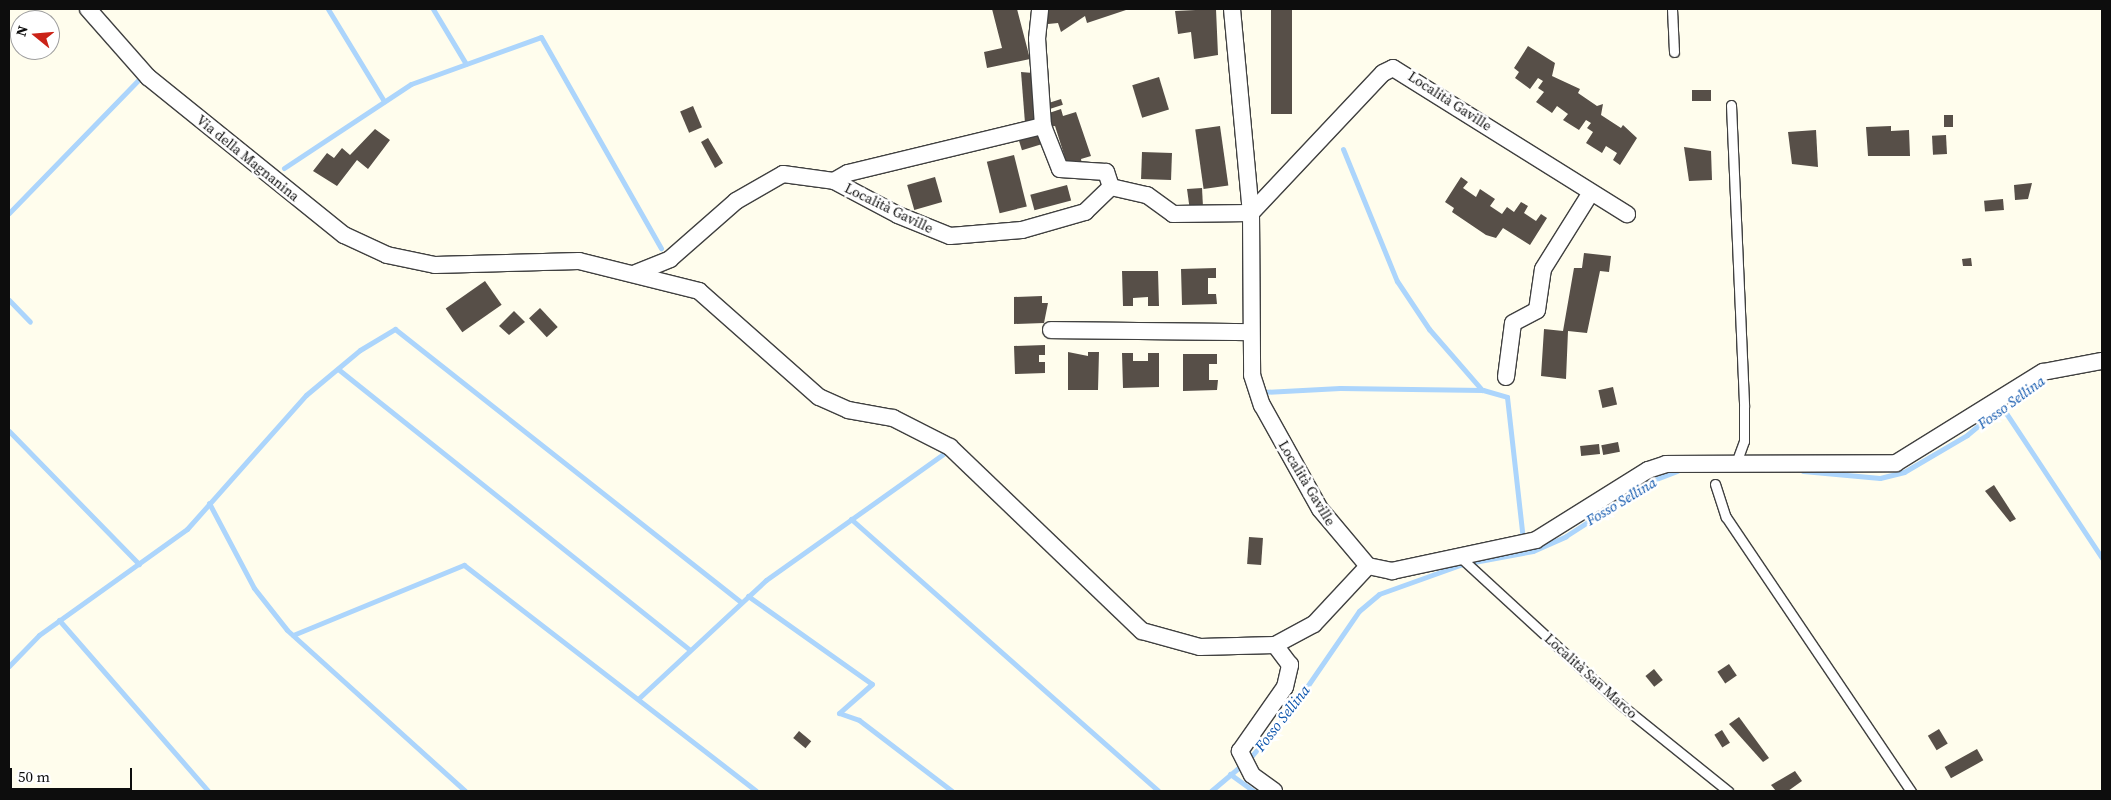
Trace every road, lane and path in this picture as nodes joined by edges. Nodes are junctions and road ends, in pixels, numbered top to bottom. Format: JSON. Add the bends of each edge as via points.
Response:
{"nodes":[{"id":1,"x":88,"y":9,"type":"edge"},
{"id":2,"x":1040,"y":9,"type":"edge"},
{"id":3,"x":1232,"y":9,"type":"edge"},
{"id":4,"x":1672,"y":9,"type":"edge"},
{"id":5,"x":1674,"y":52,"type":"dead end"},
{"id":6,"x":1731,"y":105,"type":"dead end"},
{"id":7,"x":1043,"y":126,"type":"junction"},
{"id":8,"x":834,"y":181,"type":"junction"},
{"id":9,"x":1112,"y":187,"type":"junction"},
{"id":10,"x":1590,"y":194,"type":"junction"},
{"id":11,"x":1251,"y":213,"type":"junction"},
{"id":12,"x":1627,"y":214,"type":"dead end"},
{"id":13,"x":636,"y":273,"type":"junction"},
{"id":14,"x":1051,"y":330,"type":"dead end"},
{"id":15,"x":1250,"y":332,"type":"junction"},
{"id":16,"x":2102,"y":361,"type":"edge"},
{"id":17,"x":1506,"y":377,"type":"dead end"},
{"id":18,"x":1736,"y":463,"type":"junction"},
{"id":19,"x":1715,"y":484,"type":"dead end"},
{"id":20,"x":1459,"y":556,"type":"junction"},
{"id":21,"x":1368,"y":566,"type":"junction"},
{"id":22,"x":1275,"y":645,"type":"junction"},
{"id":23,"x":1274,"y":791,"type":"edge"},
{"id":24,"x":1728,"y":791,"type":"edge"},
{"id":25,"x":1911,"y":791,"type":"edge"}],
"edges":[{"from":1,"to":13,"type":"street","name":"Via della Magnanina","via":[[148,78],[344,235],[387,255],[434,265],[579,261]]},
{"from":2,"to":7,"type":"street","via":[[1037,39]]},
{"from":3,"to":11,"type":"street","name":"Località Gaville"},
{"from":4,"to":5,"type":"lane"},
{"from":6,"to":18,"type":"lane","via":[[1744,407],[1744,441]]},
{"from":7,"to":8,"type":"street","name":"Località Gaville","via":[[848,173]]},
{"from":7,"to":9,"type":"street","via":[[1060,169],[1106,172]]},
{"from":8,"to":9,"type":"street","name":"Località Gaville","via":[[898,215],[950,236],[1022,230],[1086,212]]},
{"from":8,"to":13,"type":"street","name":"Località Gaville","via":[[784,174],[736,201],[670,259]]},
{"from":9,"to":11,"type":"street","via":[[1148,195],[1173,214]]},
{"from":10,"to":11,"type":"street","name":"Località Gaville","via":[[1393,68],[1383,73]]},
{"from":10,"to":12,"type":"street","name":"Località Gaville"},
{"from":10,"to":17,"type":"street","via":[[1543,269],[1537,310],[1513,323]]},
{"from":11,"to":15,"type":"street","name":"Località Gaville"},
{"from":13,"to":22,"type":"street","name":"Via della Magnanina","via":[[700,290],[819,397],[848,410],[893,418],[950,447],[1142,631],[1200,647]]},
{"from":14,"to":15,"type":"street"},
{"from":15,"to":21,"type":"street","name":"Località Gaville","via":[[1252,375],[1269,418],[1320,509]]},
{"from":16,"to":18,"type":"street","via":[[2043,372],[1896,463]]},
{"from":18,"to":20,"type":"street","via":[[1666,464],[1648,470],[1536,540]]},
{"from":19,"to":25,"type":"lane","via":[[1726,517]]},
{"from":20,"to":21,"type":"street","via":[[1392,571]]},
{"from":20,"to":24,"type":"lane","name":"Località San Marco","via":[[1620,704]]},
{"from":21,"to":22,"type":"street","via":[[1314,624]]},
{"from":22,"to":23,"type":"street","via":[[1290,665],[1285,687],[1240,751],[1252,775]]}]}
